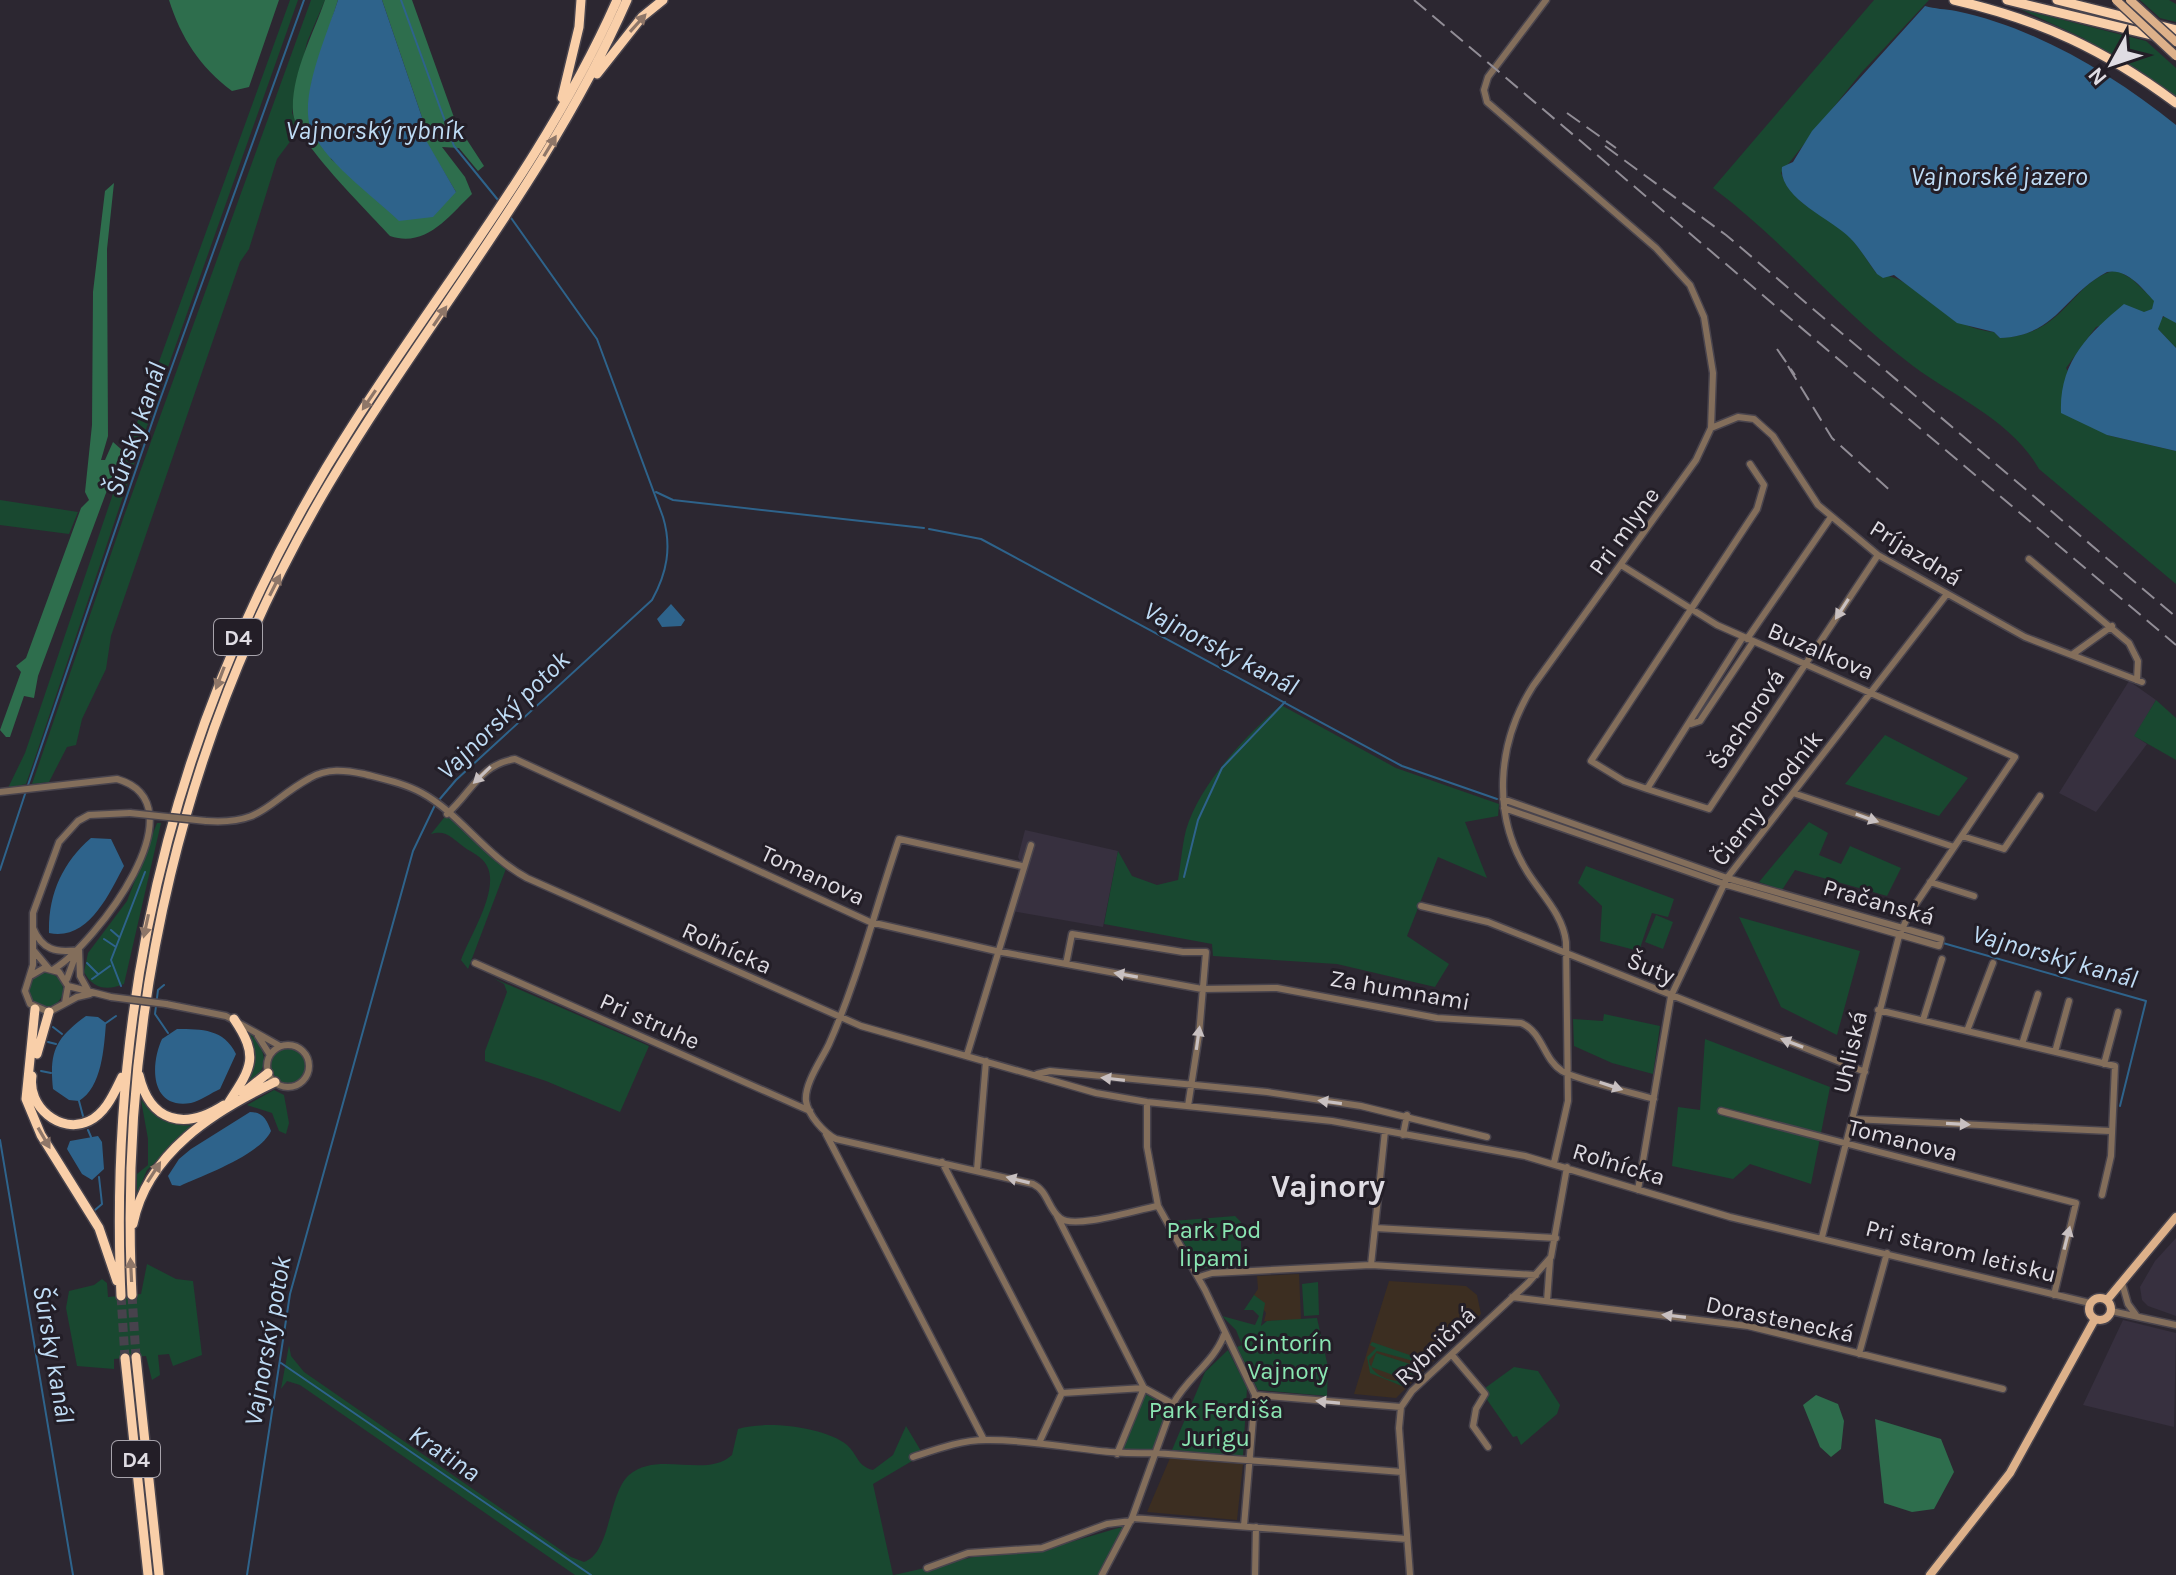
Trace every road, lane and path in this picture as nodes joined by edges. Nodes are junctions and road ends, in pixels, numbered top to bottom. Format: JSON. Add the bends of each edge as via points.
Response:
{"nodes":[{"id":1,"x":581,"y":0,"type":"edge"},
{"id":2,"x":615,"y":0,"type":"edge"},
{"id":3,"x":627,"y":0,"type":"edge"},
{"id":4,"x":663,"y":0,"type":"edge"},
{"id":5,"x":1546,"y":0,"type":"edge"},
{"id":6,"x":1954,"y":0,"type":"edge"},
{"id":7,"x":2007,"y":0,"type":"edge"},
{"id":8,"x":2057,"y":0,"type":"edge"},
{"id":9,"x":2116,"y":0,"type":"edge"},
{"id":10,"x":2130,"y":0,"type":"edge"},
{"id":11,"x":2176,"y":30,"type":"edge"},
{"id":12,"x":2176,"y":42,"type":"edge"},
{"id":13,"x":2176,"y":56,"type":"edge"},
{"id":14,"x":582,"y":92,"type":"junction"},
{"id":15,"x":2176,"y":103,"type":"edge"},
{"id":16,"x":560,"y":106,"type":"junction"},
{"id":17,"x":1711,"y":428,"type":"junction"},
{"id":18,"x":1750,"y":464,"type":"dead end"},
{"id":19,"x":1831,"y":517,"type":"junction"},
{"id":20,"x":1878,"y":555,"type":"junction"},
{"id":21,"x":2029,"y":559,"type":"dead end"},
{"id":22,"x":1621,"y":565,"type":"junction"},
{"id":23,"x":1947,"y":594,"type":"junction"},
{"id":24,"x":1690,"y":610,"type":"junction"},
{"id":25,"x":2112,"y":626,"type":"junction"},
{"id":26,"x":1748,"y":639,"type":"junction"},
{"id":27,"x":2073,"y":654,"type":"junction"},
{"id":28,"x":1806,"y":664,"type":"junction"},
{"id":29,"x":1872,"y":692,"type":"junction"},
{"id":30,"x":2015,"y":757,"type":"joint"},
{"id":31,"x":1647,"y":789,"type":"junction"},
{"id":32,"x":0,"y":792,"type":"edge"},
{"id":33,"x":1793,"y":793,"type":"junction"},
{"id":34,"x":2040,"y":796,"type":"dead end"},
{"id":35,"x":1503,"y":799,"type":"junction"},
{"id":36,"x":1504,"y":808,"type":"junction"},
{"id":37,"x":447,"y":814,"type":"junction"},
{"id":38,"x":1962,"y":836,"type":"junction"},
{"id":39,"x":1031,"y":845,"type":"dead end"},
{"id":40,"x":1954,"y":847,"type":"junction"},
{"id":41,"x":1022,"y":866,"type":"junction"},
{"id":42,"x":1726,"y":881,"type":"junction"},
{"id":43,"x":1930,"y":882,"type":"junction"},
{"id":44,"x":1974,"y":896,"type":"dead end"},
{"id":45,"x":1421,"y":906,"type":"dead end"},
{"id":46,"x":870,"y":922,"type":"junction"},
{"id":47,"x":32,"y":925,"type":"junction"},
{"id":48,"x":1901,"y":932,"type":"junction"},
{"id":49,"x":79,"y":950,"type":"junction"},
{"id":50,"x":34,"y":951,"type":"junction"},
{"id":51,"x":996,"y":951,"type":"junction"},
{"id":52,"x":1566,"y":953,"type":"junction"},
{"id":53,"x":1942,"y":959,"type":"dead end"},
{"id":54,"x":475,"y":963,"type":"dead end"},
{"id":55,"x":1993,"y":963,"type":"dead end"},
{"id":56,"x":1066,"y":964,"type":"junction"},
{"id":57,"x":52,"y":969,"type":"junction"},
{"id":58,"x":29,"y":977,"type":"junction"},
{"id":59,"x":68,"y":984,"type":"junction"},
{"id":60,"x":1202,"y":989,"type":"junction"},
{"id":61,"x":90,"y":994,"type":"junction"},
{"id":62,"x":2038,"y":994,"type":"dead end"},
{"id":63,"x":1671,"y":996,"type":"junction"},
{"id":64,"x":2069,"y":1001,"type":"dead end"},
{"id":65,"x":65,"y":1003,"type":"junction"},
{"id":66,"x":35,"y":1009,"type":"junction"},
{"id":67,"x":1878,"y":1010,"type":"junction"},
{"id":68,"x":49,"y":1012,"type":"junction"},
{"id":69,"x":2118,"y":1012,"type":"dead end"},
{"id":70,"x":839,"y":1017,"type":"junction"},
{"id":71,"x":234,"y":1019,"type":"junction"},
{"id":72,"x":1923,"y":1020,"type":"junction"},
{"id":73,"x":1967,"y":1031,"type":"junction"},
{"id":74,"x":256,"y":1033,"type":"junction"},
{"id":75,"x":2022,"y":1044,"type":"junction"},
{"id":76,"x":280,"y":1046,"type":"junction"},
{"id":77,"x":2055,"y":1052,"type":"junction"},
{"id":78,"x":270,"y":1055,"type":"junction"},
{"id":79,"x":967,"y":1055,"type":"junction"},
{"id":80,"x":986,"y":1061,"type":"junction"},
{"id":81,"x":136,"y":1064,"type":"junction"},
{"id":82,"x":2104,"y":1064,"type":"junction"},
{"id":83,"x":125,"y":1070,"type":"junction"},
{"id":84,"x":1865,"y":1072,"type":"junction"},
{"id":85,"x":1567,"y":1073,"type":"junction"},
{"id":86,"x":1036,"y":1074,"type":"junction"},
{"id":87,"x":1073,"y":1074,"type":"junction"},
{"id":88,"x":272,"y":1078,"type":"junction"},
{"id":89,"x":1141,"y":1082,"type":"junction"},
{"id":90,"x":1072,"y":1086,"type":"junction"},
{"id":91,"x":1191,"y":1086,"type":"junction"},
{"id":92,"x":1654,"y":1099,"type":"junction"},
{"id":93,"x":1143,"y":1101,"type":"junction"},
{"id":94,"x":229,"y":1102,"type":"junction"},
{"id":95,"x":1188,"y":1106,"type":"junction"},
{"id":96,"x":810,"y":1111,"type":"junction"},
{"id":97,"x":1721,"y":1111,"type":"dead end"},
{"id":98,"x":1407,"y":1115,"type":"junction"},
{"id":99,"x":1852,"y":1119,"type":"junction"},
{"id":100,"x":1385,"y":1131,"type":"junction"},
{"id":101,"x":2110,"y":1131,"type":"junction"},
{"id":102,"x":826,"y":1134,"type":"junction"},
{"id":103,"x":1403,"y":1135,"type":"junction"},
{"id":104,"x":1487,"y":1137,"type":"dead end"},
{"id":105,"x":1845,"y":1144,"type":"junction"},
{"id":106,"x":942,"y":1162,"type":"junction"},
{"id":107,"x":1554,"y":1163,"type":"junction"},
{"id":108,"x":1567,"y":1167,"type":"junction"},
{"id":109,"x":977,"y":1170,"type":"junction"},
{"id":110,"x":1638,"y":1190,"type":"junction"},
{"id":111,"x":2102,"y":1195,"type":"dead end"},
{"id":112,"x":1158,"y":1206,"type":"junction"},
{"id":113,"x":1057,"y":1216,"type":"junction"},
{"id":114,"x":2176,"y":1217,"type":"edge"},
{"id":115,"x":1072,"y":1223,"type":"junction"},
{"id":116,"x":1375,"y":1228,"type":"junction"},
{"id":117,"x":1064,"y":1232,"type":"junction"},
{"id":118,"x":1822,"y":1237,"type":"junction"},
{"id":119,"x":1556,"y":1238,"type":"junction"},
{"id":120,"x":129,"y":1244,"type":"junction"},
{"id":121,"x":1887,"y":1253,"type":"junction"},
{"id":122,"x":1551,"y":1257,"type":"junction"},
{"id":123,"x":1371,"y":1265,"type":"junction"},
{"id":124,"x":1536,"y":1275,"type":"junction"},
{"id":125,"x":1199,"y":1277,"type":"junction"},
{"id":126,"x":2122,"y":1283,"type":"junction"},
{"id":127,"x":126,"y":1295,"type":"junction"},
{"id":128,"x":2054,"y":1295,"type":"junction"},
{"id":129,"x":1512,"y":1297,"type":"junction"},
{"id":130,"x":2107,"y":1300,"type":"junction"},
{"id":131,"x":1547,"y":1301,"type":"junction"},
{"id":132,"x":2090,"y":1303,"type":"junction"},
{"id":133,"x":2111,"y":1311,"type":"junction"},
{"id":134,"x":2136,"y":1315,"type":"junction"},
{"id":135,"x":2095,"y":1319,"type":"junction"},
{"id":136,"x":2176,"y":1325,"type":"edge"},
{"id":137,"x":1224,"y":1335,"type":"junction"},
{"id":138,"x":1859,"y":1354,"type":"junction"},
{"id":139,"x":1452,"y":1355,"type":"junction"},
{"id":140,"x":136,"y":1357,"type":"tunnel mouth"},
{"id":141,"x":125,"y":1358,"type":"tunnel mouth"},
{"id":142,"x":1144,"y":1388,"type":"junction"},
{"id":143,"x":2003,"y":1389,"type":"dead end"},
{"id":144,"x":1062,"y":1393,"type":"junction"},
{"id":145,"x":1255,"y":1395,"type":"junction"},
{"id":146,"x":1173,"y":1404,"type":"junction"},
{"id":147,"x":1401,"y":1407,"type":"junction"},
{"id":148,"x":984,"y":1440,"type":"junction"},
{"id":149,"x":1039,"y":1443,"type":"junction"},
{"id":150,"x":1488,"y":1447,"type":"dead end"},
{"id":151,"x":1155,"y":1453,"type":"junction"},
{"id":152,"x":1117,"y":1454,"type":"junction"},
{"id":153,"x":913,"y":1457,"type":"dead end"},
{"id":154,"x":1250,"y":1461,"type":"junction"},
{"id":155,"x":1402,"y":1472,"type":"junction"},
{"id":156,"x":1132,"y":1520,"type":"junction"},
{"id":157,"x":1244,"y":1526,"type":"junction"},
{"id":158,"x":1256,"y":1527,"type":"junction"},
{"id":159,"x":1407,"y":1539,"type":"junction"},
{"id":160,"x":927,"y":1568,"type":"dead end"},
{"id":161,"x":148,"y":1575,"type":"edge"},
{"id":162,"x":159,"y":1575,"type":"edge"},
{"id":163,"x":1102,"y":1575,"type":"edge"},
{"id":164,"x":1255,"y":1575,"type":"edge"},
{"id":165,"x":1410,"y":1575,"type":"edge"},
{"id":166,"x":1930,"y":1575,"type":"edge"}],
"edges":[{"from":1,"to":16,"type":"highway"},
{"from":2,"to":16,"type":"highway","number":"D4"},
{"from":3,"to":14,"type":"highway","number":"D4"},
{"from":14,"to":4,"type":"highway","one_way":true,"via":[[642,17]]},
{"from":5,"to":17,"type":"street","name":"Pri mlyne","via":[[1488,77],[1487,102],[1656,248],[1690,285],[1712,353]]},
{"from":6,"to":15,"type":"highway","via":[[2059,31],[2119,63]]},
{"from":7,"to":12,"type":"highway"},
{"from":8,"to":11,"type":"highway"},
{"from":9,"to":13,"type":"main road","bridge":true},
{"from":10,"to":12,"type":"main road","bridge":true},
{"from":81,"to":14,"type":"highway","number":"D4","one_way":true,"via":[[147,974],[178,838],[209,737],[268,597],[329,484],[518,201]]},
{"from":16,"to":83,"type":"highway","number":"D4","one_way":true,"via":[[496,213],[319,479],[229,656],[182,783],[153,892]]},
{"from":17,"to":19,"type":"street","name":"Príjazdná","via":[[1738,417],[1761,424]]},
{"from":17,"to":22,"type":"street","name":"Pri mlyne","via":[[1696,460]]},
{"from":18,"to":24,"type":"street","via":[[1764,485],[1764,495]]},
{"from":19,"to":20,"type":"street","name":"Príjazdná"},
{"from":19,"to":26,"type":"street"},
{"from":20,"to":23,"type":"street","name":"Príjazdná"},
{"from":20,"to":28,"type":"street","name":"Šachorová","one_way":true},
{"from":21,"to":25,"type":"street"},
{"from":22,"to":24,"type":"street","name":"Buzalkova"},
{"from":22,"to":35,"type":"street","name":"Pri mlyne","via":[[1519,709],[1508,741]]},
{"from":23,"to":27,"type":"street","name":"Príjazdná","via":[[2025,637]]},
{"from":23,"to":29,"type":"street","name":"Čierny chodník"},
{"from":24,"to":26,"type":"street","name":"Buzalkova"},
{"from":24,"to":31,"type":"street","via":[[1591,761]]},
{"from":25,"to":27,"type":"street"},
{"from":25,"to":27,"type":"street","name":"Príjazdná","via":[[2135,653],[2140,681]]},
{"from":26,"to":28,"type":"street","name":"Buzalkova"},
{"from":26,"to":31,"type":"street","via":[[1700,721],[1691,724]]},
{"from":28,"to":29,"type":"street","name":"Buzalkova"},
{"from":28,"to":31,"type":"street","name":"Šachorová","via":[[1709,809]]},
{"from":29,"to":30,"type":"street","name":"Buzalkova"},
{"from":29,"to":33,"type":"street","name":"Čierny chodník"},
{"from":30,"to":38,"type":"street","name":"Uhliská"},
{"from":32,"to":49,"type":"street","via":[[117,779],[142,793],[150,813],[148,835],[116,907]]},
{"from":33,"to":40,"type":"street","one_way":true},
{"from":33,"to":42,"type":"street","name":"Čierny chodník"},
{"from":34,"to":38,"type":"street","via":[[2004,849]]},
{"from":35,"to":36,"type":"street","name":"Pri mlyne"},
{"from":35,"to":42,"type":"street","name":"Pračanská"},
{"from":36,"to":42,"type":"street","name":"Pračanská"},
{"from":36,"to":52,"type":"street","name":"Pri mlyne","via":[[1521,863],[1563,925]]},
{"from":46,"to":37,"type":"street","name":"Tomanova","one_way":true,"via":[[515,759],[481,772]]},
{"from":37,"to":47,"type":"street","name":"Roľnícka","bridge":true,"via":[[432,800],[388,780],[336,770],[313,776],[242,821],[111,811],[89,815],[69,829],[54,852]]},
{"from":37,"to":70,"type":"street","name":"Roľnícka","via":[[521,874]]},
{"from":38,"to":40,"type":"street","name":"Uhliská"},
{"from":39,"to":41,"type":"street"},
{"from":40,"to":43,"type":"street","name":"Uhliská"},
{"from":41,"to":46,"type":"street","via":[[899,839]]},
{"from":41,"to":51,"type":"street"},
{"from":42,"to":48,"type":"street","name":"Pračanská"},
{"from":42,"to":63,"type":"street","name":"Čierny chodník"},
{"from":43,"to":44,"type":"street"},
{"from":43,"to":48,"type":"street","name":"Uhliská"},
{"from":45,"to":52,"type":"street","name":"Šuty","via":[[1488,922]]},
{"from":46,"to":51,"type":"street","name":"Tomanova"},
{"from":46,"to":70,"type":"street"},
{"from":47,"to":49,"type":"street","via":[[55,952]]},
{"from":47,"to":50,"type":"street"},
{"from":48,"to":48,"type":"street","name":"Pračanská","via":[[1939,946],[1941,939]]},
{"from":48,"to":67,"type":"street","name":"Uhliská"},
{"from":49,"to":57,"type":"street"},
{"from":49,"to":59,"type":"street","via":[[69,967]]},
{"from":49,"to":61,"type":"street","via":[[80,976]]},
{"from":50,"to":57,"type":"street"},
{"from":50,"to":58,"type":"street"},
{"from":51,"to":56,"type":"street","name":"Tomanova"},
{"from":51,"to":79,"type":"street"},
{"from":52,"to":63,"type":"street","name":"Šuty"},
{"from":52,"to":85,"type":"street","name":"Pri mlyne"},
{"from":53,"to":72,"type":"street"},
{"from":54,"to":96,"type":"street","name":"Pri struhe"},
{"from":55,"to":73,"type":"street"},
{"from":60,"to":56,"type":"street","name":"Tomanova","one_way":true},
{"from":56,"to":60,"type":"street","via":[[1072,934],[1206,952]]},
{"from":57,"to":58,"type":"street"},
{"from":57,"to":59,"type":"street"},
{"from":58,"to":66,"type":"street","via":[[26,998]]},
{"from":59,"to":61,"type":"street"},
{"from":59,"to":65,"type":"street"},
{"from":60,"to":85,"type":"street","name":"Za humnami","via":[[1293,990],[1437,1018],[1521,1023],[1533,1030],[1552,1061]]},
{"from":91,"to":60,"type":"street","one_way":true},
{"from":61,"to":65,"type":"street"},
{"from":61,"to":71,"type":"street","bridge":true},
{"from":62,"to":75,"type":"street"},
{"from":84,"to":63,"type":"street","name":"Šuty","one_way":true},
{"from":63,"to":92,"type":"street","name":"Čierny chodník"},
{"from":64,"to":77,"type":"street"},
{"from":65,"to":68,"type":"street"},
{"from":66,"to":68,"type":"street"},
{"from":66,"to":127,"type":"highway","one_way":true,"via":[[26,1099],[41,1135],[99,1228]]},
{"from":67,"to":72,"type":"street"},
{"from":67,"to":84,"type":"street","name":"Uhliská"},
{"from":68,"to":83,"type":"highway","via":[[31,1082],[35,1098],[51,1118],[74,1125],[98,1116]]},
{"from":69,"to":82,"type":"street"},
{"from":70,"to":79,"type":"street","name":"Roľnícka"},
{"from":70,"to":96,"type":"street","via":[[808,1089]]},
{"from":71,"to":74,"type":"street"},
{"from":71,"to":94,"type":"highway","via":[[248,1039],[251,1059]]},
{"from":72,"to":73,"type":"street"},
{"from":73,"to":75,"type":"street"},
{"from":74,"to":76,"type":"street"},
{"from":74,"to":78,"type":"street"},
{"from":75,"to":77,"type":"street"},
{"from":76,"to":78,"type":"street"},
{"from":76,"to":88,"type":"street","via":[[301,1048],[310,1067],[299,1084],[286,1087]]},
{"from":77,"to":82,"type":"street"},
{"from":78,"to":88,"type":"street"},
{"from":79,"to":80,"type":"street","name":"Roľnícka"},
{"from":80,"to":86,"type":"street","name":"Roľnícka"},
{"from":80,"to":109,"type":"street"},
{"from":81,"to":94,"type":"highway","via":[[147,1100],[166,1117],[190,1120]]},
{"from":81,"to":120,"type":"highway","number":"D4"},
{"from":82,"to":101,"type":"street","via":[[2115,1066]]},
{"from":83,"to":127,"type":"highway","number":"D4","via":[[119,1174]]},
{"from":84,"to":99,"type":"street","name":"Uhliská"},
{"from":85,"to":92,"type":"street","one_way":true},
{"from":85,"to":107,"type":"street","name":"Pri mlyne","via":[[1566,1110]]},
{"from":86,"to":87,"type":"street","name":"Roľnícka"},
{"from":86,"to":90,"type":"street","name":"Roľnícka"},
{"from":89,"to":87,"type":"street","name":"Roľnícka","one_way":true},
{"from":87,"to":90,"type":"street"},
{"from":88,"to":94,"type":"highway"},
{"from":120,"to":88,"type":"highway","one_way":true,"via":[[140,1196],[159,1163],[193,1132]]},
{"from":89,"to":91,"type":"street","name":"Roľnícka"},
{"from":89,"to":93,"type":"street"},
{"from":90,"to":93,"type":"street","name":"Roľnícka"},
{"from":91,"to":95,"type":"street"},
{"from":98,"to":91,"type":"street","name":"Roľnícka","one_way":true,"via":[[1267,1092]]},
{"from":92,"to":110,"type":"street","name":"Čierny chodník"},
{"from":93,"to":95,"type":"street","name":"Roľnícka"},
{"from":93,"to":112,"type":"street"},
{"from":95,"to":100,"type":"street","name":"Roľnícka"},
{"from":96,"to":102,"type":"street"},
{"from":97,"to":105,"type":"street","name":"Tomanova"},
{"from":98,"to":103,"type":"street"},
{"from":98,"to":104,"type":"street","name":"Roľnícka"},
{"from":99,"to":101,"type":"street","one_way":true},
{"from":99,"to":105,"type":"street","name":"Uhliská"},
{"from":100,"to":103,"type":"street","name":"Roľnícka"},
{"from":100,"to":116,"type":"street"},
{"from":101,"to":111,"type":"street","via":[[2111,1156]]},
{"from":102,"to":106,"type":"street"},
{"from":102,"to":148,"type":"street"},
{"from":103,"to":107,"type":"street","name":"Roľnícka"},
{"from":105,"to":118,"type":"street","name":"Uhliská"},
{"from":128,"to":105,"type":"street","name":"Tomanova","one_way":true,"via":[[2076,1203]]},
{"from":106,"to":109,"type":"street"},
{"from":106,"to":144,"type":"street"},
{"from":107,"to":108,"type":"street","name":"Roľnícka"},
{"from":108,"to":110,"type":"street","name":"Roľnícka"},
{"from":108,"to":119,"type":"street","name":"Rybničná"},
{"from":113,"to":109,"type":"street","one_way":true,"via":[[1039,1187]]},
{"from":110,"to":118,"type":"street","name":"Roľnícka"},
{"from":112,"to":115,"type":"street"},
{"from":112,"to":125,"type":"street"},
{"from":113,"to":115,"type":"street"},
{"from":113,"to":117,"type":"street"},
{"from":114,"to":126,"type":"main road"},
{"from":115,"to":117,"type":"street"},
{"from":116,"to":119,"type":"street"},
{"from":116,"to":123,"type":"street"},
{"from":117,"to":142,"type":"street"},
{"from":118,"to":121,"type":"street","name":"Pri starom letisku"},
{"from":119,"to":122,"type":"street","name":"Rybničná"},
{"from":127,"to":120,"type":"highway","number":"D4","one_way":true},
{"from":121,"to":128,"type":"street","name":"Pri starom letisku"},
{"from":121,"to":138,"type":"street"},
{"from":122,"to":124,"type":"street","name":"Rybničná"},
{"from":122,"to":131,"type":"street"},
{"from":123,"to":124,"type":"street"},
{"from":123,"to":125,"type":"street"},
{"from":124,"to":129,"type":"street","name":"Rybničná"},
{"from":125,"to":137,"type":"street"},
{"from":126,"to":130,"type":"main road"},
{"from":126,"to":134,"type":"street"},
{"from":128,"to":132,"type":"street","name":"Pri starom letisku"},
{"from":129,"to":131,"type":"street","name":"Dorastenecká"},
{"from":129,"to":139,"type":"street","name":"Rybničná"},
{"from":130,"to":132,"type":"main road","name":"Pri starom letisku","via":[[2098,1297]]},
{"from":130,"to":133,"type":"main road"},
{"from":138,"to":131,"type":"street","name":"Dorastenecká","one_way":true,"via":[[1748,1326]]},
{"from":132,"to":135,"type":"main road"},
{"from":133,"to":134,"type":"street"},
{"from":133,"to":135,"type":"main road","via":[[2104,1319]]},
{"from":134,"to":136,"type":"street"},
{"from":135,"to":166,"type":"main road","via":[[2019,1459]]},
{"from":137,"to":145,"type":"street"},
{"from":137,"to":146,"type":"street"},
{"from":138,"to":143,"type":"street","name":"Dorastenecká"},
{"from":139,"to":147,"type":"street","name":"Rybničná"},
{"from":139,"to":150,"type":"street","via":[[1485,1394],[1473,1426]]},
{"from":140,"to":162,"type":"highway","number":"D4"},
{"from":141,"to":161,"type":"highway","number":"D4"},
{"from":142,"to":144,"type":"street"},
{"from":142,"to":146,"type":"street"},
{"from":142,"to":152,"type":"street"},
{"from":144,"to":149,"type":"street"},
{"from":147,"to":145,"type":"street","one_way":true},
{"from":145,"to":154,"type":"street"},
{"from":146,"to":151,"type":"street"},
{"from":147,"to":155,"type":"street","name":"Rybničná"},
{"from":148,"to":149,"type":"street"},
{"from":148,"to":153,"type":"street"},
{"from":149,"to":152,"type":"street"},
{"from":151,"to":152,"type":"street"},
{"from":151,"to":154,"type":"street"},
{"from":151,"to":156,"type":"street"},
{"from":154,"to":155,"type":"street"},
{"from":154,"to":157,"type":"street"},
{"from":155,"to":159,"type":"street","name":"Rybničná"},
{"from":156,"to":157,"type":"street"},
{"from":156,"to":160,"type":"street","via":[[1042,1548],[968,1553]]},
{"from":156,"to":163,"type":"street"},
{"from":157,"to":158,"type":"street"},
{"from":158,"to":159,"type":"street"},
{"from":158,"to":164,"type":"street"},
{"from":159,"to":165,"type":"street","name":"Rybničná"}]}
